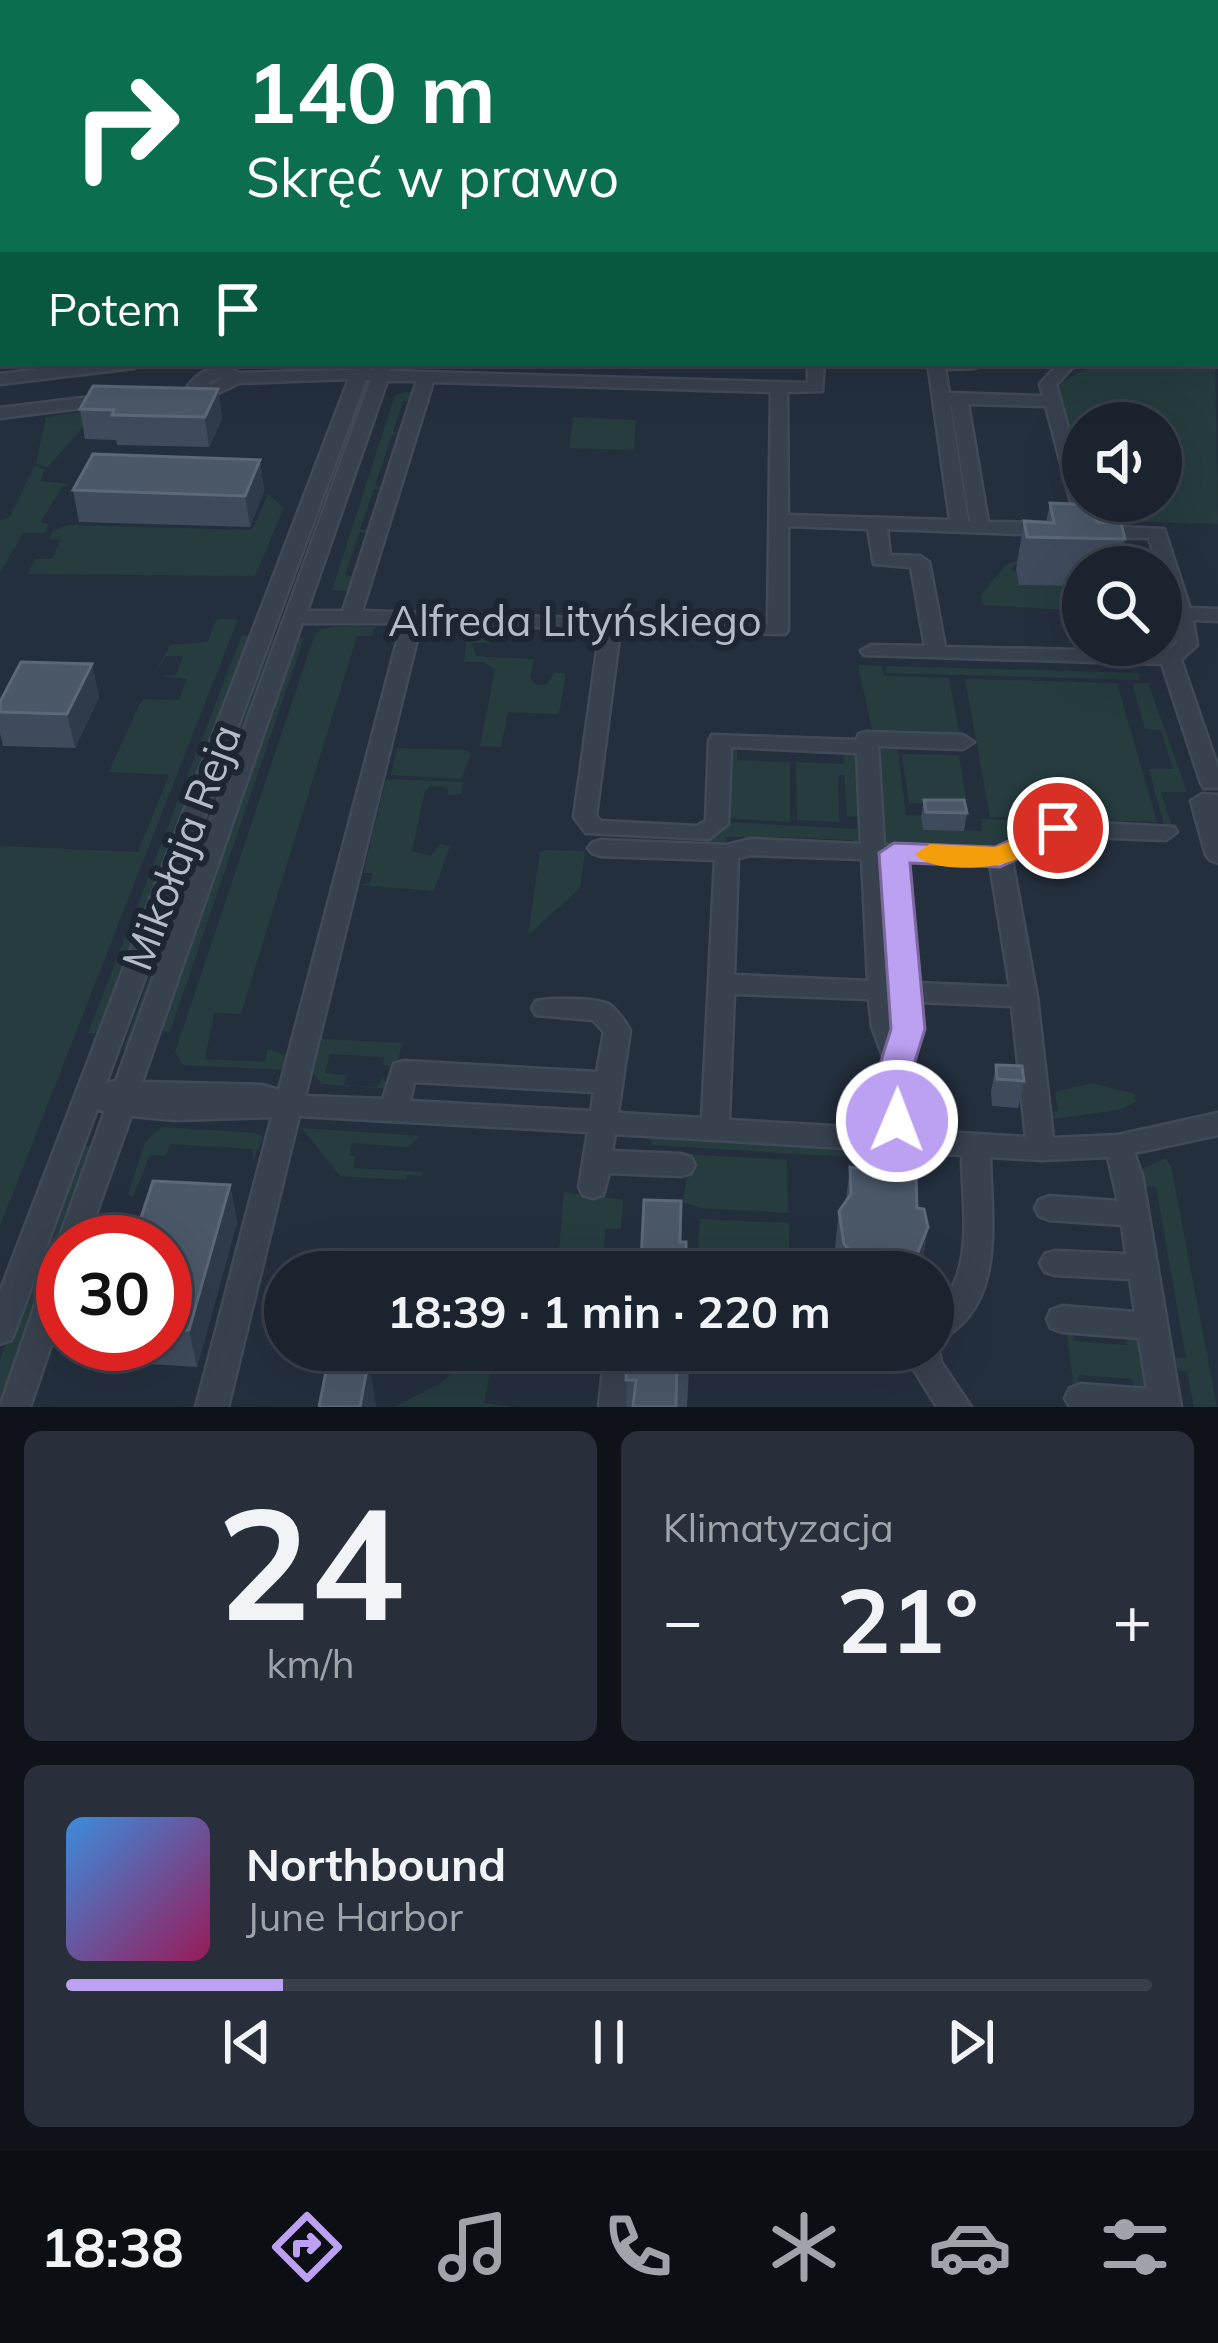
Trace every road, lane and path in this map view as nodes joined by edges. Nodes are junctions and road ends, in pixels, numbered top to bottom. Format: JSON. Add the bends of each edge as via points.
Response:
{"nodes":[{"id":1,"x":109,"y":366,"type":"edge"},
{"id":2,"x":650,"y":366,"type":"edge"},
{"id":3,"x":739,"y":366,"type":"edge"},
{"id":4,"x":816,"y":366,"type":"edge"},
{"id":5,"x":937,"y":366,"type":"edge"},
{"id":6,"x":1065,"y":366,"type":"edge"},
{"id":7,"x":362,"y":369,"type":"edge"},
{"id":8,"x":382,"y":370,"type":"edge"},
{"id":9,"x":231,"y":371,"type":"edge"},
{"id":10,"x":477,"y":371,"type":"edge"},
{"id":11,"x":426,"y":378,"type":"junction"},
{"id":12,"x":0,"y":379,"type":"edge"},
{"id":13,"x":649,"y":383,"type":"junction"},
{"id":14,"x":738,"y":386,"type":"junction"},
{"id":15,"x":778,"y":387,"type":"junction"},
{"id":16,"x":187,"y":389,"type":"edge"},
{"id":17,"x":123,"y":398,"type":"edge"},
{"id":18,"x":950,"y":398,"type":"junction"},
{"id":19,"x":1054,"y":400,"type":"junction"},
{"id":20,"x":0,"y":413,"type":"edge"},
{"id":21,"x":778,"y":520,"type":"junction"},
{"id":22,"x":877,"y":524,"type":"junction"},
{"id":23,"x":970,"y":526,"type":"junction"},
{"id":24,"x":1088,"y":530,"type":"junction"},
{"id":25,"x":1160,"y":546,"type":"edge"},
{"id":26,"x":1182,"y":614,"type":"joint"},
{"id":27,"x":1218,"y":614,"type":"edge"},
{"id":28,"x":295,"y":617,"type":"junction"},
{"id":29,"x":350,"y":619,"type":"junction"},
{"id":30,"x":412,"y":621,"type":"junction"},
{"id":31,"x":611,"y":624,"type":"junction"},
{"id":32,"x":1182,"y":649,"type":"edge"},
{"id":33,"x":871,"y":651,"type":"dead end"},
{"id":34,"x":936,"y":652,"type":"junction"},
{"id":35,"x":1062,"y":655,"type":"edge"},
{"id":36,"x":1173,"y":666,"type":"edge"},
{"id":37,"x":963,"y":742,"type":"dead end"},
{"id":38,"x":868,"y":747,"type":"junction"},
{"id":39,"x":1215,"y":792,"type":"edge"},
{"id":40,"x":1166,"y":832,"type":"dead end"},
{"id":41,"x":600,"y":848,"type":"dead end"},
{"id":42,"x":884,"y":852,"type":"junction"},
{"id":43,"x":727,"y":853,"type":"junction"},
{"id":44,"x":1218,"y":855,"type":"edge"},
{"id":45,"x":1000,"y":857,"type":"junction"},
{"id":46,"x":722,"y":984,"type":"junction"},
{"id":47,"x":893,"y":991,"type":"junction"},
{"id":48,"x":1024,"y":997,"type":"junction"},
{"id":49,"x":545,"y":1008,"type":"dead end"},
{"id":50,"x":610,"y":1082,"type":"junction"},
{"id":51,"x":88,"y":1096,"type":"junction"},
{"id":52,"x":124,"y":1097,"type":"junction"},
{"id":53,"x":291,"y":1105,"type":"junction"},
{"id":54,"x":394,"y":1111,"type":"junction"},
{"id":55,"x":601,"y":1123,"type":"junction"},
{"id":56,"x":1218,"y":1124,"type":"edge"},
{"id":57,"x":715,"y":1130,"type":"junction"},
{"id":58,"x":896,"y":1142,"type":"junction"},
{"id":59,"x":1118,"y":1146,"type":"junction"},
{"id":60,"x":976,"y":1147,"type":"junction"},
{"id":61,"x":1041,"y":1149,"type":"junction"},
{"id":62,"x":681,"y":1165,"type":"dead end"},
{"id":63,"x":1049,"y":1208,"type":"dead end"},
{"id":64,"x":1134,"y":1214,"type":"junction"},
{"id":65,"x":82,"y":1215,"type":"edge"},
{"id":66,"x":1055,"y":1263,"type":"dead end"},
{"id":67,"x":1142,"y":1267,"type":"junction"},
{"id":68,"x":954,"y":1312,"type":"edge"},
{"id":69,"x":1062,"y":1319,"type":"dead end"},
{"id":70,"x":1152,"y":1326,"type":"junction"},
{"id":71,"x":0,"y":1330,"type":"edge"},
{"id":72,"x":36,"y":1345,"type":"edge"},
{"id":73,"x":618,"y":1371,"type":"edge"},
{"id":74,"x":930,"y":1371,"type":"edge"},
{"id":75,"x":1081,"y":1398,"type":"dead end"},
{"id":76,"x":1165,"y":1406,"type":"edge"},
{"id":77,"x":14,"y":1407,"type":"edge"},
{"id":78,"x":212,"y":1407,"type":"edge"},
{"id":79,"x":615,"y":1407,"type":"edge"},
{"id":80,"x":955,"y":1407,"type":"edge"}],
"edges":[{"from":1,"to":12,"type":"street"},
{"from":2,"to":13,"type":"street"},
{"from":3,"to":14,"type":"street"},
{"from":4,"to":15,"type":"street","via":[[816,388]]},
{"from":5,"to":18,"type":"street"},
{"from":6,"to":19,"type":"street","via":[[1048,384]]},
{"from":7,"to":8,"type":"street"},
{"from":7,"to":9,"type":"street"},
{"from":7,"to":51,"type":"street","name":"Mikołaja Reja"},
{"from":8,"to":11,"type":"street"},
{"from":8,"to":28,"type":"street","name":"Mikołaja Reja"},
{"from":9,"to":16,"type":"street"},
{"from":10,"to":11,"type":"street"},
{"from":10,"to":13,"type":"street"},
{"from":11,"to":29,"type":"street"},
{"from":13,"to":14,"type":"street"},
{"from":14,"to":15,"type":"street"},
{"from":15,"to":21,"type":"street","name":"Alfreda Lityńskiego"},
{"from":17,"to":20,"type":"street"},
{"from":18,"to":19,"type":"street"},
{"from":18,"to":23,"type":"street"},
{"from":19,"to":24,"type":"street"},
{"from":21,"to":22,"type":"street"},
{"from":21,"to":31,"type":"street","name":"Alfreda Lityńskiego","via":[[778,630]]},
{"from":22,"to":23,"type":"street"},
{"from":22,"to":34,"type":"street","via":[[881,560],[920,562]]},
{"from":23,"to":24,"type":"street"},
{"from":24,"to":25,"type":"street","via":[[1156,532]]},
{"from":26,"to":27,"type":"street"},
{"from":26,"to":32,"type":"street"},
{"from":28,"to":29,"type":"street","name":"Alfreda Lityńskiego"},
{"from":28,"to":52,"type":"street","name":"Mikołaja Reja"},
{"from":29,"to":30,"type":"street","name":"Alfreda Lityńskiego"},
{"from":30,"to":31,"type":"street","name":"Alfreda Lityńskiego"},
{"from":30,"to":53,"type":"street"},
{"from":31,"to":38,"type":"street","via":[[585,817],[594,828],[701,834],[717,824],[720,740]]},
{"from":33,"to":34,"type":"street"},
{"from":34,"to":35,"type":"street"},
{"from":36,"to":39,"type":"street"},
{"from":37,"to":38,"type":"street","via":[[867,739]]},
{"from":38,"to":42,"type":"street"},
{"from":39,"to":44,"type":"street","via":[[1202,801]]},
{"from":40,"to":45,"type":"street","via":[[1058,828]]},
{"from":41,"to":43,"type":"street"},
{"from":42,"to":43,"type":"street"},
{"from":42,"to":45,"type":"street"},
{"from":42,"to":47,"type":"street"},
{"from":43,"to":46,"type":"street"},
{"from":45,"to":48,"type":"street"},
{"from":46,"to":47,"type":"street"},
{"from":46,"to":57,"type":"street"},
{"from":47,"to":48,"type":"street"},
{"from":47,"to":58,"type":"street","via":[[885,1027],[898,1061]]},
{"from":48,"to":61,"type":"street"},
{"from":49,"to":50,"type":"street","via":[[600,1011],[617,1030]]},
{"from":50,"to":54,"type":"street","via":[[403,1071]]},
{"from":50,"to":55,"type":"street"},
{"from":51,"to":52,"type":"street"},
{"from":51,"to":71,"type":"street","name":"Mikołaja Reja"},
{"from":52,"to":53,"type":"street","via":[[217,1110]]},
{"from":52,"to":65,"type":"street","name":"Mikołaja Reja"},
{"from":53,"to":54,"type":"street"},
{"from":53,"to":78,"type":"street"},
{"from":54,"to":55,"type":"street"},
{"from":55,"to":57,"type":"street"},
{"from":55,"to":62,"type":"street","via":[[594,1174]]},
{"from":56,"to":59,"type":"street"},
{"from":57,"to":58,"type":"street"},
{"from":58,"to":60,"type":"street"},
{"from":59,"to":61,"type":"street"},
{"from":59,"to":64,"type":"street"},
{"from":60,"to":61,"type":"street"},
{"from":60,"to":68,"type":"street","via":[[977,1265]]},
{"from":63,"to":64,"type":"street"},
{"from":64,"to":67,"type":"street"},
{"from":66,"to":67,"type":"street"},
{"from":67,"to":70,"type":"street"},
{"from":69,"to":70,"type":"street"},
{"from":70,"to":76,"type":"street"},
{"from":72,"to":77,"type":"street"},
{"from":73,"to":79,"type":"street"},
{"from":74,"to":80,"type":"street"},
{"from":75,"to":76,"type":"street"}]}
